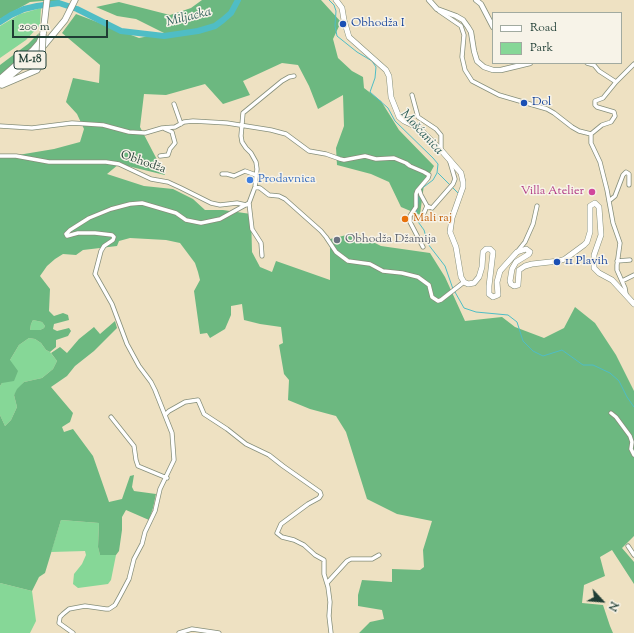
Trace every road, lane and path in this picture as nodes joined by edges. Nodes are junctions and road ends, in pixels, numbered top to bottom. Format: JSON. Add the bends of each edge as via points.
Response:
{"nodes":[{"id":1,"x":47,"y":0,"type":"edge"},
{"id":2,"x":75,"y":0,"type":"edge"},
{"id":3,"x":336,"y":0,"type":"edge"},
{"id":4,"x":429,"y":0,"type":"edge"},
{"id":5,"x":476,"y":0,"type":"edge"},
{"id":6,"x":436,"y":8,"type":"junction"},
{"id":7,"x":492,"y":25,"type":"edge"},
{"id":8,"x":43,"y":34,"type":"junction"},
{"id":9,"x":526,"y":64,"type":"edge"},
{"id":10,"x":589,"y":64,"type":"edge"},
{"id":11,"x":634,"y":64,"type":"edge"},
{"id":12,"x":294,"y":76,"type":"dead end"},
{"id":13,"x":0,"y":79,"type":"edge"},
{"id":14,"x":616,"y":82,"type":"junction"},
{"id":15,"x":0,"y":85,"type":"edge"},
{"id":16,"x":412,"y":95,"type":"dead end"},
{"id":17,"x":174,"y":104,"type":"dead end"},
{"id":18,"x":181,"y":124,"type":"junction"},
{"id":19,"x":242,"y":125,"type":"junction"},
{"id":20,"x":0,"y":126,"type":"edge"},
{"id":21,"x":162,"y":128,"type":"junction"},
{"id":22,"x":591,"y":134,"type":"junction"},
{"id":23,"x":441,"y":150,"type":"junction"},
{"id":24,"x":0,"y":156,"type":"edge"},
{"id":25,"x":160,"y":156,"type":"dead end"},
{"id":26,"x":449,"y":159,"type":"junction"},
{"id":27,"x":222,"y":174,"type":"dead end"},
{"id":28,"x":256,"y":175,"type":"junction"},
{"id":29,"x":628,"y":185,"type":"dead end"},
{"id":30,"x":255,"y":187,"type":"junction"},
{"id":31,"x":419,"y":189,"type":"junction"},
{"id":32,"x":609,"y":201,"type":"junction"},
{"id":33,"x":248,"y":204,"type":"junction"},
{"id":34,"x":427,"y":206,"type":"junction"},
{"id":35,"x":536,"y":206,"type":"dead end"},
{"id":36,"x":421,"y":220,"type":"dead end"},
{"id":37,"x":423,"y":246,"type":"dead end"},
{"id":38,"x":517,"y":252,"type":"junction"},
{"id":39,"x":262,"y":256,"type":"dead end"},
{"id":40,"x":630,"y":260,"type":"dead end"},
{"id":41,"x":617,"y":261,"type":"junction"},
{"id":42,"x":634,"y":275,"type":"edge"},
{"id":43,"x":622,"y":281,"type":"junction"},
{"id":44,"x":464,"y":282,"type":"junction"},
{"id":45,"x":626,"y":294,"type":"junction"},
{"id":46,"x":634,"y":304,"type":"edge"},
{"id":47,"x":611,"y":413,"type":"dead end"},
{"id":48,"x":165,"y":415,"type":"junction"},
{"id":49,"x":111,"y":417,"type":"dead end"},
{"id":50,"x":634,"y":455,"type":"edge"},
{"id":51,"x":166,"y":478,"type":"junction"},
{"id":52,"x":628,"y":546,"type":"dead end"},
{"id":53,"x":379,"y":555,"type":"dead end"},
{"id":54,"x":634,"y":555,"type":"edge"},
{"id":55,"x":327,"y":583,"type":"junction"},
{"id":56,"x":73,"y":633,"type":"edge"},
{"id":57,"x":179,"y":633,"type":"edge"},
{"id":58,"x":219,"y":633,"type":"edge"},
{"id":59,"x":332,"y":633,"type":"edge"}],
"edges":[{"from":1,"to":8,"type":"main road"},
{"from":2,"to":15,"type":"main road","number":"M-18","via":[[56,32],[32,58]]},
{"from":3,"to":23,"type":"main road","via":[[342,8],[349,37],[386,70],[391,97],[399,117],[419,128]]},
{"from":4,"to":6,"type":"street"},
{"from":5,"to":7,"type":"street","via":[[481,4]]},
{"from":6,"to":9,"type":"street","via":[[456,16],[468,26],[477,61],[484,67],[501,70]]},
{"from":6,"to":22,"type":"street","via":[[461,26],[464,35],[462,57],[465,70],[472,81],[498,95],[547,109],[579,131]]},
{"from":8,"to":13,"type":"main road","via":[[37,46]]},
{"from":8,"to":15,"type":"main road","bridge":true,"via":[[42,63],[37,70]]},
{"from":10,"to":14,"type":"street"},
{"from":11,"to":14,"type":"street"},
{"from":12,"to":19,"type":"street","via":[[282,81],[246,109]]},
{"from":14,"to":22,"type":"street","via":[[605,96],[597,99],[595,103],[597,107],[614,112],[614,119]]},
{"from":16,"to":23,"type":"street","via":[[418,117],[441,135]]},
{"from":17,"to":18,"type":"street"},
{"from":18,"to":19,"type":"street","name":"Obhodža","via":[[193,121]]},
{"from":18,"to":21,"type":"street","name":"Obhodža"},
{"from":19,"to":28,"type":"street","via":[[240,136],[256,162]]},
{"from":19,"to":31,"type":"street","name":"Obhodža","via":[[286,134],[309,151],[340,160],[365,156],[376,159],[394,158],[429,175]]},
{"from":20,"to":21,"type":"street","name":"Obhodža","via":[[32,128],[72,123],[103,125],[129,132],[145,133]]},
{"from":21,"to":25,"type":"street","via":[[172,132],[175,143],[168,155]]},
{"from":22,"to":32,"type":"street","via":[[591,143],[600,162]]},
{"from":23,"to":26,"type":"main road"},
{"from":24,"to":33,"type":"street","name":"Obhodža","via":[[49,162],[119,164],[151,179],[168,182],[211,203]]},
{"from":26,"to":34,"type":"street","via":[[455,179],[453,184],[432,208]]},
{"from":26,"to":44,"type":"main road","via":[[460,172],[463,182],[450,232]]},
{"from":27,"to":28,"type":"street","via":[[234,176],[245,171]]},
{"from":28,"to":30,"type":"street"},
{"from":29,"to":32,"type":"street","via":[[629,174],[626,172],[615,196]]},
{"from":30,"to":33,"type":"street"},
{"from":30,"to":44,"type":"street","via":[[269,195],[285,199],[321,231],[336,252],[348,261],[418,277],[429,285],[432,297],[438,301]]},
{"from":31,"to":34,"type":"street"},
{"from":31,"to":37,"type":"street","name":"Obhodža","via":[[410,222]]},
{"from":32,"to":41,"type":"street","via":[[614,230],[620,243]]},
{"from":33,"to":39,"type":"street","via":[[252,229],[261,242]]},
{"from":33,"to":48,"type":"street","via":[[220,219],[201,223],[142,203],[130,204],[89,218],[66,234],[67,236],[95,233],[114,237],[101,251],[95,274],[112,304],[127,344],[151,382]]},
{"from":34,"to":36,"type":"street"},
{"from":35,"to":38,"type":"street","via":[[533,224]]},
{"from":38,"to":44,"type":"main road","via":[[500,271],[496,296],[489,294],[493,255],[490,249],[484,252],[481,272],[476,282]]},
{"from":38,"to":45,"type":"main road","via":[[526,249],[530,252],[516,262],[512,269],[510,281],[514,286],[518,285],[520,270],[525,266],[565,259],[587,242],[590,232],[590,206],[595,203],[599,207],[601,235],[594,254],[594,268],[612,280]]},
{"from":40,"to":41,"type":"street"},
{"from":41,"to":43,"type":"street","via":[[617,270]]},
{"from":42,"to":43,"type":"street"},
{"from":43,"to":45,"type":"street"},
{"from":45,"to":46,"type":"main road"},
{"from":47,"to":50,"type":"street","via":[[630,436]]},
{"from":48,"to":51,"type":"street","via":[[172,433],[174,460]]},
{"from":48,"to":55,"type":"street","via":[[185,402],[198,400],[204,414],[246,444],[269,455],[320,492],[319,498],[281,524],[277,533],[304,545],[324,560]]},
{"from":49,"to":51,"type":"street","via":[[134,446],[138,466]]},
{"from":51,"to":56,"type":"street","via":[[134,559],[129,579],[118,601],[109,609],[85,606],[63,614],[59,623]]},
{"from":52,"to":54,"type":"street"},
{"from":53,"to":55,"type":"street","via":[[347,561]]},
{"from":55,"to":59,"type":"street"},
{"from":57,"to":58,"type":"street","via":[[192,629]]}]}
